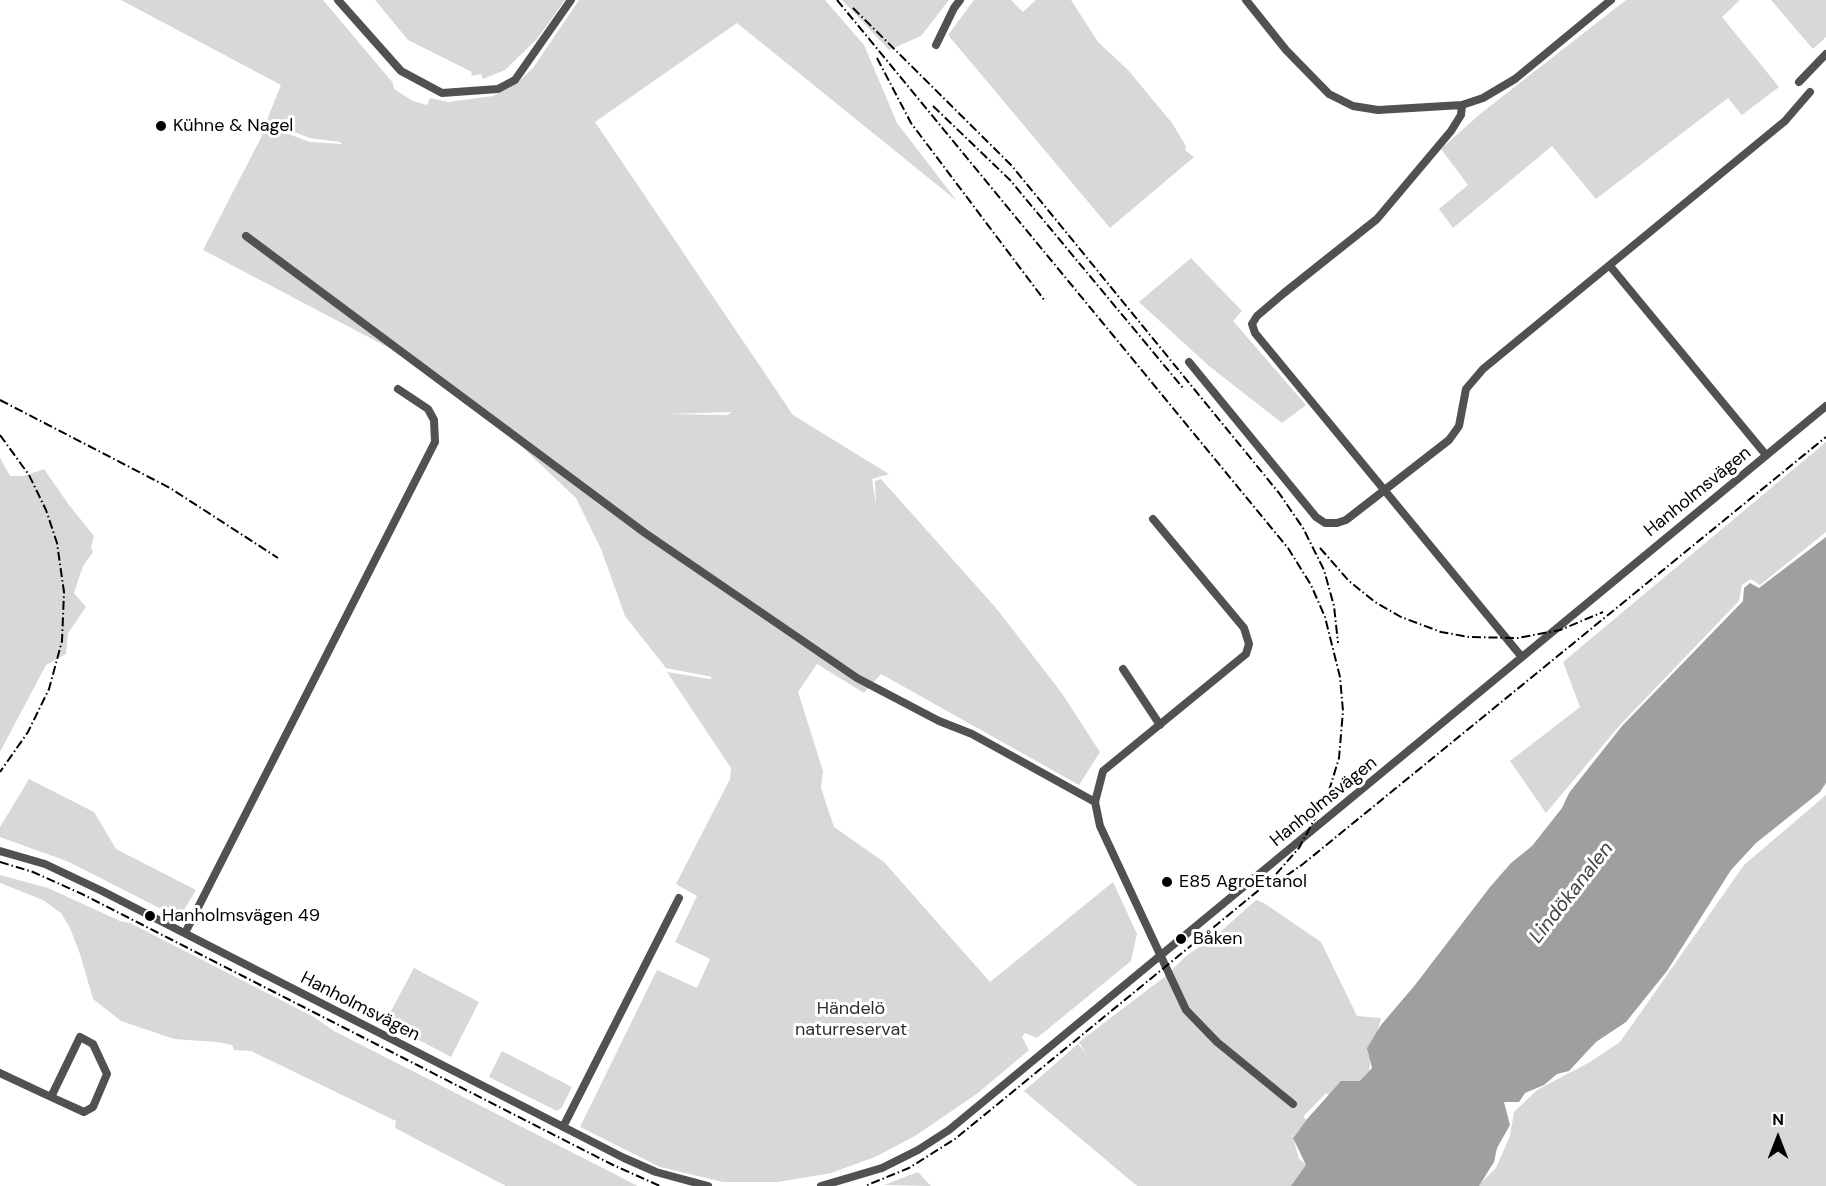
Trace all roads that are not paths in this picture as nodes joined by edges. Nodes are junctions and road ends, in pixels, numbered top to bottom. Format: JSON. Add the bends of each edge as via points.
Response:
{"nodes":[{"id":1,"x":338,"y":0,"type":"edge"},
{"id":2,"x":572,"y":0,"type":"edge"},
{"id":3,"x":960,"y":0,"type":"edge"},
{"id":4,"x":1246,"y":0,"type":"edge"},
{"id":5,"x":1611,"y":0,"type":"edge"},
{"id":6,"x":936,"y":45,"type":"dead end"},
{"id":7,"x":1826,"y":54,"type":"edge"},
{"id":8,"x":1799,"y":82,"type":"dead end"},
{"id":9,"x":1810,"y":92,"type":"dead end"},
{"id":10,"x":1462,"y":105,"type":"junction"},
{"id":11,"x":246,"y":236,"type":"dead end"},
{"id":12,"x":1610,"y":266,"type":"junction"},
{"id":13,"x":1189,"y":362,"type":"dead end"},
{"id":14,"x":398,"y":389,"type":"dead end"},
{"id":15,"x":1826,"y":406,"type":"edge"},
{"id":16,"x":1766,"y":456,"type":"junction"},
{"id":17,"x":1384,"y":490,"type":"junction"},
{"id":18,"x":1153,"y":519,"type":"dead end"},
{"id":19,"x":1521,"y":656,"type":"junction"},
{"id":20,"x":1123,"y":669,"type":"dead end"},
{"id":21,"x":1160,"y":724,"type":"junction"},
{"id":22,"x":1095,"y":802,"type":"junction"},
{"id":23,"x":0,"y":851,"type":"edge"},
{"id":24,"x":679,"y":898,"type":"dead end"},
{"id":25,"x":185,"y":933,"type":"junction"},
{"id":26,"x":1159,"y":957,"type":"junction"},
{"id":27,"x":0,"y":1072,"type":"edge"},
{"id":28,"x":51,"y":1097,"type":"junction"},
{"id":29,"x":1293,"y":1104,"type":"dead end"},
{"id":30,"x":563,"y":1127,"type":"junction"},
{"id":31,"x":708,"y":1186,"type":"edge"},
{"id":32,"x":821,"y":1186,"type":"edge"}],
"edges":[{"from":1,"to":2,"type":"street","via":[[402,72],[441,93],[498,89],[515,80]]},
{"from":3,"to":6,"type":"street"},
{"from":4,"to":10,"type":"street","via":[[1321,87],[1345,102],[1378,110]]},
{"from":5,"to":10,"type":"street","via":[[1500,90]]},
{"from":7,"to":8,"type":"street"},
{"from":9,"to":12,"type":"street","via":[[1785,121]]},
{"from":10,"to":17,"type":"street","via":[[1461,116],[1451,131],[1377,219],[1266,308],[1252,324],[1255,333]]},
{"from":11,"to":22,"type":"street","via":[[645,533],[857,678],[972,734]]},
{"from":12,"to":16,"type":"street"},
{"from":12,"to":17,"type":"street","via":[[1471,380],[1459,426],[1449,440]]},
{"from":13,"to":17,"type":"street","via":[[1316,517],[1325,523],[1346,520]]},
{"from":14,"to":25,"type":"street","via":[[428,409],[434,420],[435,442]]},
{"from":15,"to":16,"type":"street","name":"Hanholmsvägen"},
{"from":16,"to":19,"type":"street","name":"Hanholmsvägen"},
{"from":17,"to":19,"type":"street"},
{"from":18,"to":21,"type":"street","via":[[1244,628],[1249,644],[1246,654]]},
{"from":19,"to":26,"type":"street","name":"Hanholmsvägen"},
{"from":20,"to":21,"type":"street"},
{"from":21,"to":22,"type":"street","via":[[1103,771]]},
{"from":22,"to":26,"type":"street","via":[[1100,826]]},
{"from":23,"to":25,"type":"street","name":"Hanholmsvägen","via":[[45,864]]},
{"from":24,"to":30,"type":"street"},
{"from":25,"to":30,"type":"street","name":"Hanholmsvägen"},
{"from":26,"to":29,"type":"street","via":[[1186,1010],[1217,1042]]},
{"from":26,"to":32,"type":"street","name":"Hanholmsvägen","via":[[934,1140],[882,1168]]},
{"from":27,"to":28,"type":"street"},
{"from":28,"to":28,"type":"street","via":[[84,1113],[93,1107],[107,1074],[93,1044],[80,1037]]},
{"from":30,"to":31,"type":"street","name":"Hanholmsvägen","via":[[656,1172]]}]}
